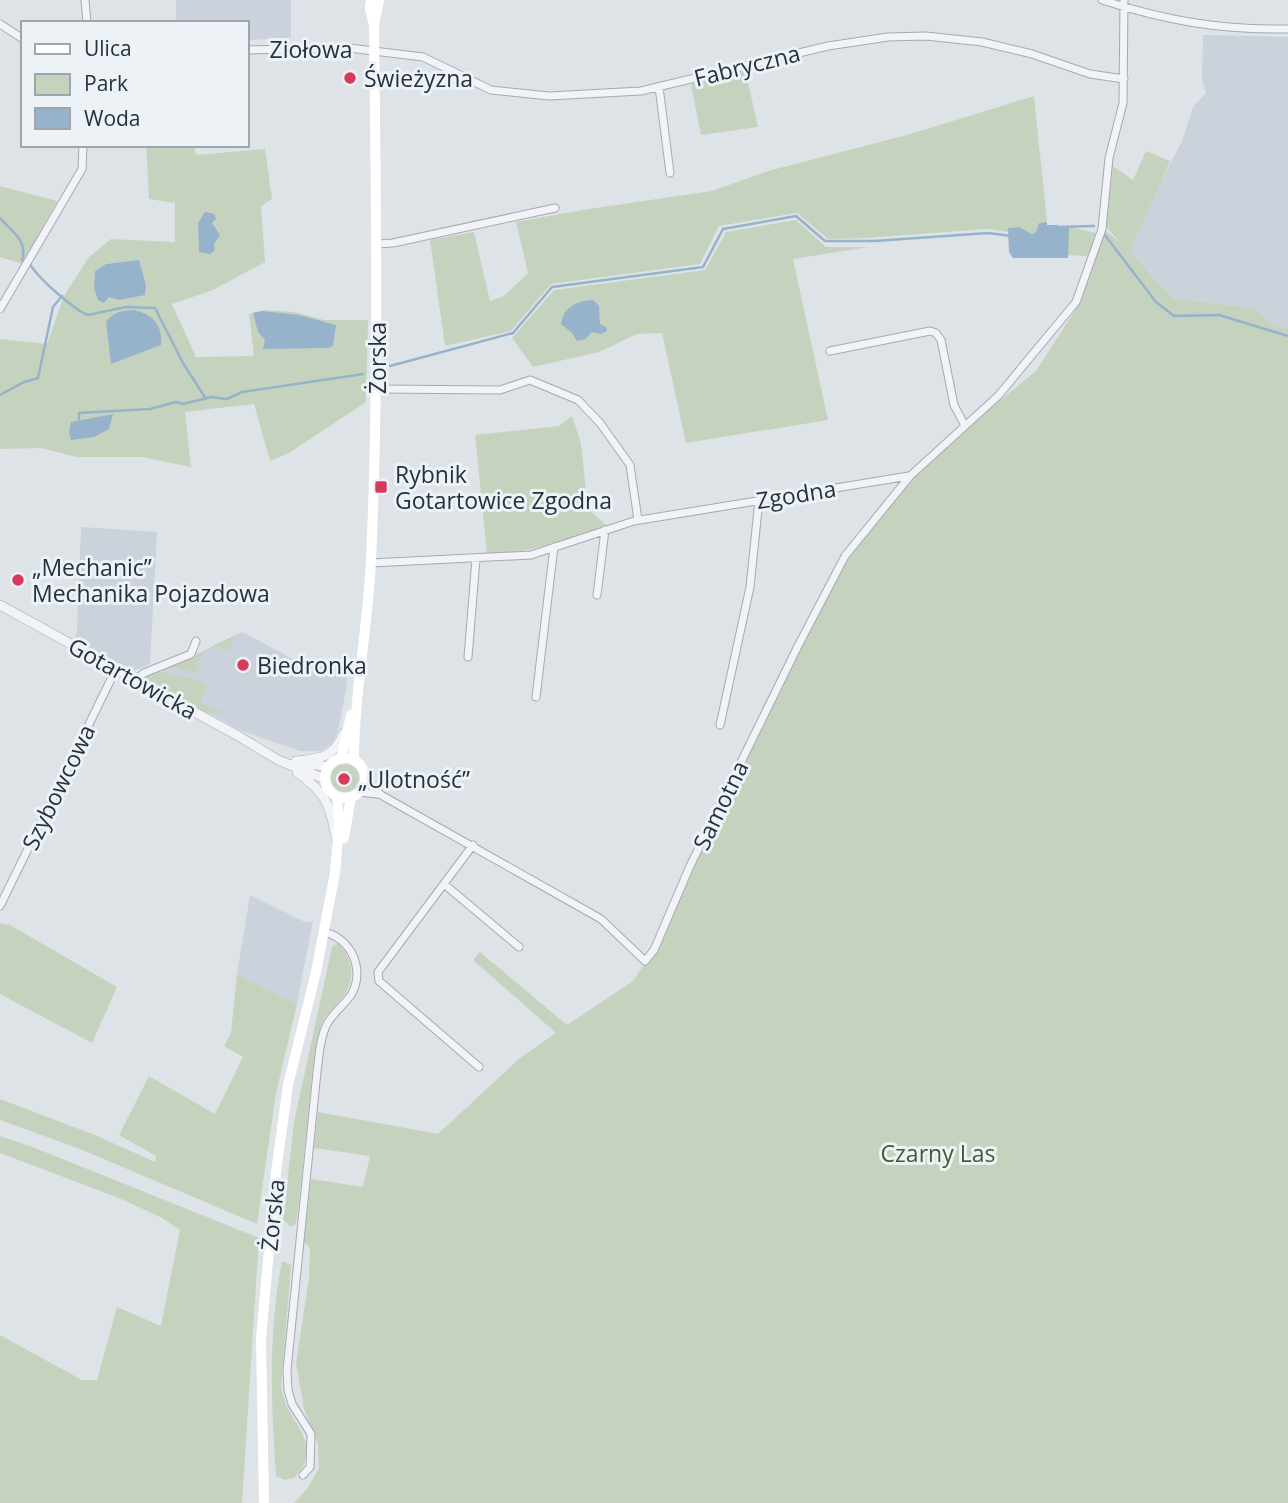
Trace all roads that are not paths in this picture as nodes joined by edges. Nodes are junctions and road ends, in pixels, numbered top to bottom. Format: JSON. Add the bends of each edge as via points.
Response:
{"nodes":[{"id":1,"x":85,"y":0,"type":"edge"},
{"id":2,"x":371,"y":0,"type":"edge"},
{"id":3,"x":379,"y":0,"type":"edge"},
{"id":4,"x":1102,"y":0,"type":"edge"},
{"id":5,"x":1125,"y":4,"type":"edge"},
{"id":6,"x":87,"y":21,"type":"edge"},
{"id":7,"x":0,"y":24,"type":"edge"},
{"id":8,"x":374,"y":25,"type":"junction"},
{"id":9,"x":1288,"y":29,"type":"edge"},
{"id":10,"x":21,"y":38,"type":"edge"},
{"id":11,"x":248,"y":50,"type":"edge"},
{"id":12,"x":374,"y":51,"type":"junction"},
{"id":13,"x":1124,"y":79,"type":"junction"},
{"id":14,"x":659,"y":87,"type":"junction"},
{"id":15,"x":83,"y":147,"type":"edge"},
{"id":16,"x":670,"y":173,"type":"dead end"},
{"id":17,"x":555,"y":208,"type":"dead end"},
{"id":18,"x":377,"y":244,"type":"junction"},
{"id":19,"x":0,"y":309,"type":"edge"},
{"id":20,"x":830,"y":351,"type":"dead end"},
{"id":21,"x":377,"y":389,"type":"junction"},
{"id":22,"x":965,"y":426,"type":"junction"},
{"id":23,"x":910,"y":475,"type":"junction"},
{"id":24,"x":759,"y":500,"type":"junction"},
{"id":25,"x":638,"y":520,"type":"junction"},
{"id":26,"x":605,"y":530,"type":"junction"},
{"id":27,"x":554,"y":547,"type":"junction"},
{"id":28,"x":476,"y":558,"type":"junction"},
{"id":29,"x":371,"y":563,"type":"junction"},
{"id":30,"x":597,"y":596,"type":"dead end"},
{"id":31,"x":0,"y":605,"type":"edge"},
{"id":32,"x":196,"y":641,"type":"dead end"},
{"id":33,"x":468,"y":657,"type":"dead end"},
{"id":34,"x":116,"y":668,"type":"junction"},
{"id":35,"x":136,"y":679,"type":"junction"},
{"id":36,"x":358,"y":690,"type":"junction"},
{"id":37,"x":536,"y":697,"type":"dead end"},
{"id":38,"x":351,"y":719,"type":"junction"},
{"id":39,"x":720,"y":725,"type":"dead end"},
{"id":40,"x":341,"y":758,"type":"junction"},
{"id":41,"x":354,"y":761,"type":"junction"},
{"id":42,"x":292,"y":763,"type":"junction"},
{"id":43,"x":329,"y":767,"type":"junction"},
{"id":44,"x":325,"y":779,"type":"junction"},
{"id":45,"x":365,"y":780,"type":"junction"},
{"id":46,"x":355,"y":794,"type":"junction"},
{"id":47,"x":382,"y":795,"type":"junction"},
{"id":48,"x":337,"y":796,"type":"junction"},
{"id":49,"x":473,"y":845,"type":"junction"},
{"id":50,"x":338,"y":846,"type":"junction"},
{"id":51,"x":444,"y":884,"type":"junction"},
{"id":52,"x":332,"y":890,"type":"junction"},
{"id":53,"x":0,"y":906,"type":"edge"},
{"id":54,"x":323,"y":932,"type":"junction"},
{"id":55,"x":519,"y":947,"type":"dead end"},
{"id":56,"x":479,"y":1067,"type":"dead end"},
{"id":57,"x":303,"y":1475,"type":"dead end"},
{"id":58,"x":264,"y":1503,"type":"edge"}],
"edges":[{"from":1,"to":6,"type":"street"},
{"from":2,"to":8,"type":"main road","name":"Żorska"},
{"from":3,"to":8,"type":"main road","name":"Żorska"},
{"from":4,"to":5,"type":"street"},
{"from":5,"to":9,"type":"street","via":[[1152,16],[1218,28]]},
{"from":5,"to":13,"type":"street"},
{"from":7,"to":10,"type":"street"},
{"from":8,"to":12,"type":"main road","name":"Żorska"},
{"from":11,"to":12,"type":"street","name":"Ziołowa","via":[[330,47]]},
{"from":12,"to":14,"type":"street","name":"Fabryczna","via":[[423,57],[480,86],[508,93],[623,94]]},
{"from":12,"to":18,"type":"main road","name":"Żorska"},
{"from":13,"to":14,"type":"street","name":"Fabryczna","via":[[1090,74],[982,42],[913,36],[828,46]]},
{"from":13,"to":22,"type":"street","via":[[1102,229],[1076,302],[998,396]]},
{"from":14,"to":16,"type":"street"},
{"from":15,"to":19,"type":"street","via":[[82,169]]},
{"from":17,"to":18,"type":"street"},
{"from":18,"to":21,"type":"main road","name":"Żorska"},
{"from":20,"to":22,"type":"street","via":[[936,333],[954,405]]},
{"from":21,"to":25,"type":"street","via":[[500,390],[530,380],[578,400],[630,465]]},
{"from":21,"to":29,"type":"main road","name":"Żorska"},
{"from":22,"to":23,"type":"street"},
{"from":23,"to":24,"type":"street","name":"Zgodna"},
{"from":23,"to":49,"type":"street","name":"Samotna","via":[[845,556],[645,961],[601,919]]},
{"from":24,"to":25,"type":"street","name":"Zgodna"},
{"from":24,"to":39,"type":"street","via":[[750,587]]},
{"from":25,"to":26,"type":"street","name":"Zgodna"},
{"from":26,"to":27,"type":"street","name":"Zgodna"},
{"from":26,"to":30,"type":"street"},
{"from":27,"to":28,"type":"street","name":"Zgodna","via":[[531,555]]},
{"from":27,"to":37,"type":"street"},
{"from":28,"to":29,"type":"street","name":"Zgodna"},
{"from":28,"to":33,"type":"street"},
{"from":29,"to":36,"type":"main road","name":"Żorska"},
{"from":31,"to":34,"type":"street","name":"Gotartowicka"},
{"from":32,"to":35,"type":"street","via":[[191,654]]},
{"from":34,"to":35,"type":"street","name":"Gotartowicka"},
{"from":34,"to":53,"type":"street","name":"Szybowcowa"},
{"from":35,"to":42,"type":"street","name":"Gotartowicka"},
{"from":36,"to":38,"type":"main road","name":"Żorska"},
{"from":36,"to":41,"type":"main road","name":"Żorska"},
{"from":38,"to":40,"type":"main road","name":"Żorska"},
{"from":38,"to":42,"type":"street","via":[[332,753]]},
{"from":40,"to":41,"type":"main road"},
{"from":40,"to":43,"type":"main road"},
{"from":41,"to":45,"type":"main road"},
{"from":42,"to":43,"type":"street","name":"Gotartowicka"},
{"from":42,"to":44,"type":"street","name":"Gotartowicka"},
{"from":42,"to":50,"type":"street","via":[[324,795]]},
{"from":43,"to":44,"type":"main road"},
{"from":44,"to":48,"type":"main road"},
{"from":45,"to":46,"type":"main road"},
{"from":45,"to":47,"type":"street","name":"Samotna"},
{"from":46,"to":47,"type":"street","name":"Samotna"},
{"from":46,"to":48,"type":"main road"},
{"from":46,"to":52,"type":"main road","name":"Żorska"},
{"from":47,"to":49,"type":"street","name":"Samotna"},
{"from":48,"to":50,"type":"main road","name":"Żorska"},
{"from":49,"to":51,"type":"street"},
{"from":50,"to":52,"type":"main road","name":"Żorska"},
{"from":51,"to":55,"type":"street"},
{"from":51,"to":56,"type":"street","via":[[377,972],[379,981]]},
{"from":52,"to":54,"type":"main road","name":"Żorska"},
{"from":54,"to":57,"type":"street","name":"Żorska","via":[[347,945],[357,975],[352,993],[327,1024],[322,1040],[306,1172],[287,1382],[292,1404],[311,1434],[310,1468]]},
{"from":54,"to":58,"type":"main road","name":"Żorska","via":[[288,1085],[267,1268],[260,1362]]}]}
